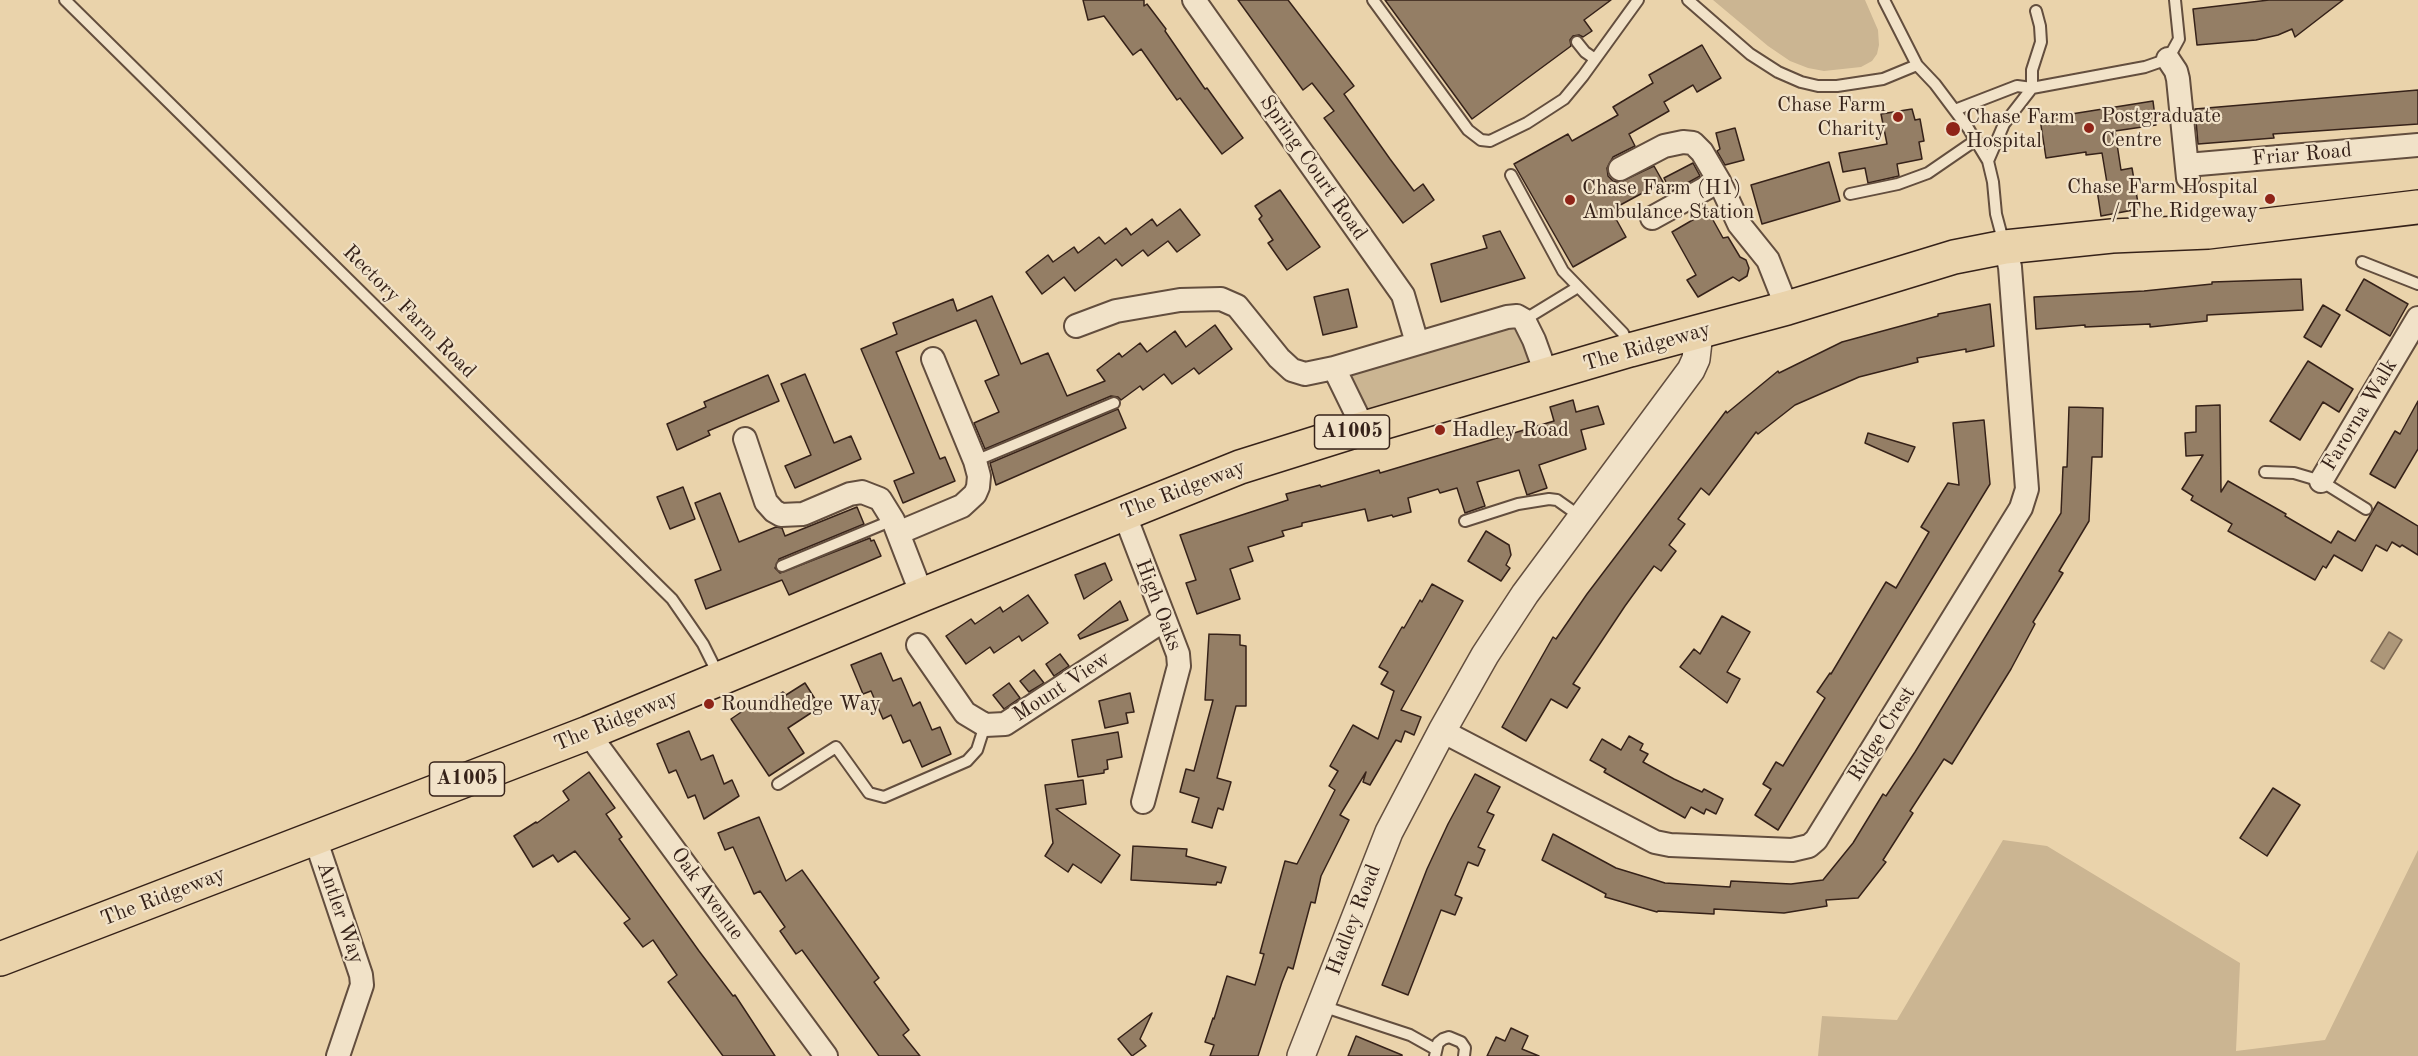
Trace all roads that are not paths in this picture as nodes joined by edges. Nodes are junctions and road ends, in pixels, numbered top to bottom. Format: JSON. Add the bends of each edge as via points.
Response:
{"nodes":[{"id":1,"x":64,"y":0,"type":"edge"},
{"id":2,"x":1194,"y":0,"type":"edge"},
{"id":3,"x":1373,"y":0,"type":"edge"},
{"id":4,"x":1638,"y":0,"type":"edge"},
{"id":5,"x":1688,"y":0,"type":"edge"},
{"id":6,"x":1884,"y":0,"type":"edge"},
{"id":7,"x":2175,"y":0,"type":"edge"},
{"id":8,"x":2036,"y":11,"type":"dead end"},
{"id":9,"x":1577,"y":42,"type":"dead end"},
{"id":10,"x":2168,"y":59,"type":"junction"},
{"id":11,"x":1595,"y":60,"type":"junction"},
{"id":12,"x":1917,"y":65,"type":"junction"},
{"id":13,"x":2032,"y":88,"type":"junction"},
{"id":14,"x":1954,"y":110,"type":"junction"},
{"id":15,"x":1976,"y":140,"type":"junction"},
{"id":16,"x":2418,"y":146,"type":"edge"},
{"id":17,"x":1988,"y":161,"type":"junction"},
{"id":18,"x":1620,"y":169,"type":"dead end"},
{"id":19,"x":1511,"y":176,"type":"dead end"},
{"id":20,"x":1719,"y":181,"type":"junction"},
{"id":21,"x":1850,"y":194,"type":"dead end"},
{"id":22,"x":2418,"y":207,"type":"edge"},
{"id":23,"x":1652,"y":218,"type":"dead end"},
{"id":24,"x":2005,"y":247,"type":"junction"},
{"id":25,"x":2362,"y":262,"type":"dead end"},
{"id":26,"x":2418,"y":284,"type":"edge"},
{"id":27,"x":1578,"y":287,"type":"junction"},
{"id":28,"x":1787,"y":308,"type":"junction"},
{"id":29,"x":2418,"y":318,"type":"edge"},
{"id":30,"x":1524,"y":320,"type":"junction"},
{"id":31,"x":1076,"y":326,"type":"dead end"},
{"id":32,"x":1699,"y":333,"type":"junction"},
{"id":33,"x":1417,"y":343,"type":"junction"},
{"id":34,"x":1630,"y":350,"type":"junction"},
{"id":35,"x":933,"y":359,"type":"dead end"},
{"id":36,"x":1334,"y":368,"type":"junction"},
{"id":37,"x":1547,"y":376,"type":"junction"},
{"id":38,"x":1114,"y":403,"type":"dead end"},
{"id":39,"x":1361,"y":429,"type":"junction"},
{"id":40,"x":745,"y":439,"type":"dead end"},
{"id":41,"x":975,"y":461,"type":"junction"},
{"id":42,"x":2265,"y":472,"type":"dead end"},
{"id":43,"x":2321,"y":481,"type":"junction"},
{"id":44,"x":2366,"y":509,"type":"dead end"},
{"id":45,"x":1124,"y":513,"type":"junction"},
{"id":46,"x":1581,"y":517,"type":"junction"},
{"id":47,"x":1465,"y":521,"type":"dead end"},
{"id":48,"x":895,"y":527,"type":"junction"},
{"id":49,"x":782,"y":566,"type":"dead end"},
{"id":50,"x":922,"y":595,"type":"junction"},
{"id":51,"x":1164,"y":620,"type":"junction"},
{"id":52,"x":918,"y":645,"type":"dead end"},
{"id":53,"x":717,"y":671,"type":"junction"},
{"id":54,"x":985,"y":725,"type":"junction"},
{"id":55,"x":1442,"y":730,"type":"junction"},
{"id":56,"x":588,"y":733,"type":"junction"},
{"id":57,"x":778,"y":784,"type":"dead end"},
{"id":58,"x":1143,"y":802,"type":"dead end"},
{"id":59,"x":315,"y":838,"type":"junction"},
{"id":60,"x":0,"y":959,"type":"edge"},
{"id":61,"x":1322,"y":1006,"type":"junction"},
{"id":62,"x":1435,"y":1053,"type":"edge"},
{"id":63,"x":338,"y":1056,"type":"edge"},
{"id":64,"x":826,"y":1056,"type":"edge"},
{"id":65,"x":1301,"y":1056,"type":"edge"},
{"id":66,"x":1464,"y":1056,"type":"edge"}],
"edges":[{"from":1,"to":53,"type":"lane","name":"Rectory Farm Road","via":[[672,599]]},
{"from":2,"to":33,"type":"street","name":"Spring Court Road","via":[[1403,295]]},
{"from":3,"to":11,"type":"lane","via":[[1468,130],[1481,140],[1500,137],[1564,99]]},
{"from":4,"to":11,"type":"lane"},
{"from":5,"to":12,"type":"lane","via":[[1750,54],[1801,82],[1837,86],[1883,79]]},
{"from":6,"to":12,"type":"lane"},
{"from":7,"to":10,"type":"lane","via":[[2179,39]]},
{"from":8,"to":13,"type":"lane","via":[[2041,42],[2032,70]]},
{"from":9,"to":11,"type":"lane"},
{"from":10,"to":13,"type":"lane","via":[[2145,68]]},
{"from":10,"to":16,"type":"street","name":"Friar Road","via":[[2178,79],[2187,171]]},
{"from":12,"to":14,"type":"lane"},
{"from":13,"to":14,"type":"lane","via":[[2017,86]]},
{"from":13,"to":17,"type":"lane","via":[[2004,124]]},
{"from":14,"to":15,"type":"lane"},
{"from":15,"to":17,"type":"lane"},
{"from":15,"to":21,"type":"lane","via":[[1928,173]]},
{"from":17,"to":24,"type":"lane"},
{"from":18,"to":20,"type":"street","via":[[1665,146],[1693,143]]},
{"from":19,"to":27,"type":"lane","via":[[1563,271]]},
{"from":20,"to":23,"type":"street"},
{"from":20,"to":28,"type":"street","via":[[1739,224],[1768,260]]},
{"from":22,"to":24,"type":"main road","name":"The Ridgeway","number":"A1005","via":[[2208,232],[2112,236]]},
{"from":24,"to":28,"type":"main road","name":"The Ridgeway","number":"A1005","via":[[1954,257]]},
{"from":24,"to":55,"type":"street","name":"Ridge Crest","via":[[2010,267],[2027,489],[2021,508],[1816,840],[1792,850],[1655,842]]},
{"from":25,"to":26,"type":"lane"},
{"from":27,"to":30,"type":"lane"},
{"from":27,"to":34,"type":"lane","via":[[1623,333]]},
{"from":28,"to":32,"type":"main road","name":"The Ridgeway","number":"A1005"},
{"from":29,"to":43,"type":"street","name":"Farorna Walk"},
{"from":30,"to":33,"type":"street","via":[[1507,317]]},
{"from":30,"to":37,"type":"street"},
{"from":31,"to":36,"type":"street","via":[[1116,312],[1180,300],[1221,299],[1237,306],[1292,370],[1305,374]]},
{"from":32,"to":34,"type":"main road","name":"The Ridgeway","number":"A1005"},
{"from":32,"to":46,"type":"street","name":"Hadley Road","via":[[1691,370]]},
{"from":33,"to":36,"type":"street"},
{"from":34,"to":37,"type":"main road","name":"The Ridgeway","number":"A1005"},
{"from":35,"to":41,"type":"street"},
{"from":36,"to":39,"type":"street"},
{"from":37,"to":39,"type":"main road","name":"The Ridgeway","number":"A1005"},
{"from":38,"to":41,"type":"lane"},
{"from":39,"to":45,"type":"main road","name":"The Ridgeway","number":"A1005","via":[[1240,467]]},
{"from":40,"to":48,"type":"street","via":[[766,502],[774,511],[790,516],[803,514],[862,492],[880,499]]},
{"from":41,"to":48,"type":"street","via":[[978,487],[962,506]]},
{"from":42,"to":43,"type":"lane","name":"Farorna Walk","via":[[2294,473]]},
{"from":43,"to":44,"type":"lane","name":"Farorna Walk"},
{"from":45,"to":50,"type":"main road","name":"The Ridgeway","number":"A1005"},
{"from":45,"to":51,"type":"street","name":"High Oaks"},
{"from":46,"to":47,"type":"lane","via":[[1557,500],[1549,499],[1518,504]]},
{"from":46,"to":55,"type":"street","name":"Hadley Road","via":[[1485,655]]},
{"from":48,"to":49,"type":"lane"},
{"from":48,"to":50,"type":"street"},
{"from":50,"to":53,"type":"main road","name":"The Ridgeway","number":"A1005"},
{"from":51,"to":54,"type":"street","name":"Mount View","via":[[1005,724]]},
{"from":51,"to":58,"type":"street","name":"High Oaks","via":[[1178,654],[1179,675]]},
{"from":52,"to":54,"type":"street","name":"Mount View","via":[[965,713]]},
{"from":53,"to":56,"type":"main road","name":"The Ridgeway","number":"A1005"},
{"from":54,"to":57,"type":"lane","via":[[977,750],[967,761],[884,796],[869,793],[836,747]]},
{"from":55,"to":61,"type":"street","name":"Hadley Road","via":[[1389,832]]},
{"from":56,"to":59,"type":"main road","name":"The Ridgeway","number":"A1005"},
{"from":56,"to":64,"type":"street","name":"Oak Avenue"},
{"from":59,"to":60,"type":"main road","name":"The Ridgeway","number":"A1005"},
{"from":59,"to":63,"type":"street","name":"Antler Way","via":[[361,975],[362,985]]},
{"from":61,"to":62,"type":"lane","via":[[1410,1035]]},
{"from":61,"to":65,"type":"street","name":"Hadley Road"},
{"from":62,"to":66,"type":"lane","via":[[1443,1039],[1456,1038],[1465,1048]]}]}
